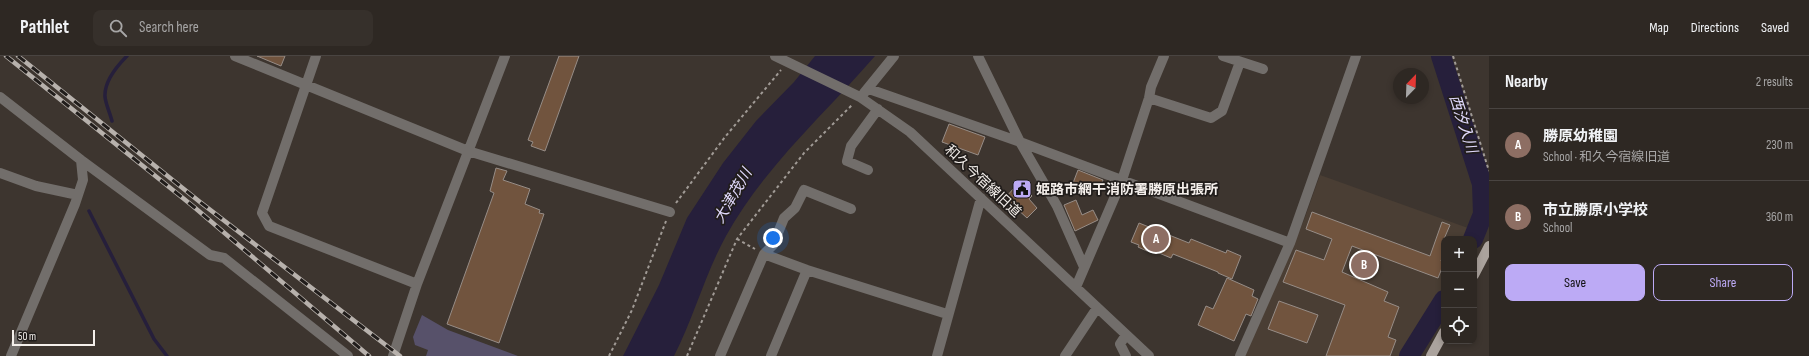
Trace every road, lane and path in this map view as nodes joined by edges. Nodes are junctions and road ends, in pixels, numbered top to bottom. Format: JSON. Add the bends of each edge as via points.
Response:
{"nodes":[{"id":1,"x":235,"y":56,"type":"edge"},
{"id":2,"x":316,"y":56,"type":"edge"},
{"id":3,"x":505,"y":56,"type":"edge"},
{"id":4,"x":775,"y":56,"type":"edge"},
{"id":5,"x":894,"y":56,"type":"edge"},
{"id":6,"x":978,"y":56,"type":"edge"},
{"id":7,"x":1164,"y":56,"type":"edge"},
{"id":8,"x":1223,"y":56,"type":"edge"},
{"id":9,"x":1356,"y":56,"type":"edge"},
{"id":10,"x":1453,"y":56,"type":"edge"},
{"id":11,"x":791,"y":58,"type":"edge"},
{"id":12,"x":1240,"y":62,"type":"junction"},
{"id":13,"x":1263,"y":69,"type":"dead end"},
{"id":14,"x":306,"y":85,"type":"junction"},
{"id":15,"x":869,"y":89,"type":"junction"},
{"id":16,"x":0,"y":97,"type":"edge"},
{"id":17,"x":860,"y":97,"type":"junction"},
{"id":18,"x":1149,"y":98,"type":"junction"},
{"id":19,"x":878,"y":109,"type":"junction"},
{"id":20,"x":1020,"y":142,"type":"junction"},
{"id":21,"x":468,"y":151,"type":"junction"},
{"id":22,"x":81,"y":160,"type":"junction"},
{"id":23,"x":868,"y":170,"type":"dead end"},
{"id":24,"x":1489,"y":171,"type":"edge"},
{"id":25,"x":0,"y":173,"type":"edge"},
{"id":26,"x":1122,"y":180,"type":"junction"},
{"id":27,"x":78,"y":195,"type":"junction"},
{"id":28,"x":981,"y":198,"type":"junction"},
{"id":29,"x":851,"y":209,"type":"dead end"},
{"id":30,"x":670,"y":212,"type":"junction"},
{"id":31,"x":737,"y":239,"type":"junction"},
{"id":32,"x":1290,"y":243,"type":"junction"},
{"id":33,"x":1489,"y":246,"type":"edge"},
{"id":34,"x":764,"y":254,"type":"junction"},
{"id":35,"x":1084,"y":267,"type":"junction"},
{"id":36,"x":807,"y":270,"type":"junction"},
{"id":37,"x":1476,"y":272,"type":"edge"},
{"id":38,"x":417,"y":284,"type":"junction"},
{"id":39,"x":1076,"y":287,"type":"junction"},
{"id":40,"x":1097,"y":308,"type":"junction"},
{"id":41,"x":947,"y":314,"type":"junction"},
{"id":42,"x":1126,"y":335,"type":"junction"},
{"id":43,"x":1441,"y":338,"type":"edge"},
{"id":44,"x":12,"y":356,"type":"edge"},
{"id":45,"x":348,"y":356,"type":"edge"},
{"id":46,"x":392,"y":356,"type":"edge"},
{"id":47,"x":609,"y":356,"type":"edge"},
{"id":48,"x":687,"y":356,"type":"edge"},
{"id":49,"x":720,"y":356,"type":"edge"},
{"id":50,"x":771,"y":356,"type":"edge"},
{"id":51,"x":936,"y":356,"type":"edge"},
{"id":52,"x":1065,"y":356,"type":"edge"},
{"id":53,"x":1126,"y":356,"type":"edge"},
{"id":54,"x":1149,"y":356,"type":"edge"},
{"id":55,"x":1240,"y":356,"type":"edge"},
{"id":56,"x":1431,"y":356,"type":"edge"}],
"edges":[{"from":1,"to":14,"type":"street"},
{"from":2,"to":14,"type":"street"},
{"from":3,"to":21,"type":"street"},
{"from":4,"to":11,"type":"street","name":"和久今宿線旧道"},
{"from":5,"to":15,"type":"street"},
{"from":6,"to":20,"type":"street"},
{"from":7,"to":18,"type":"street"},
{"from":8,"to":12,"type":"street"},
{"from":9,"to":32,"type":"street"},
{"from":10,"to":24,"type":"path"},
{"from":11,"to":17,"type":"street","name":"和久今宿線旧道"},
{"from":11,"to":30,"type":"path","via":[[725,137]]},
{"from":12,"to":13,"type":"street"},
{"from":12,"to":18,"type":"street","via":[[1222,111],[1211,118]]},
{"from":14,"to":21,"type":"street"},
{"from":14,"to":38,"type":"street","via":[[262,213],[269,226]]},
{"from":15,"to":17,"type":"street"},
{"from":15,"to":20,"type":"street"},
{"from":16,"to":22,"type":"street"},
{"from":17,"to":19,"type":"street","name":"和久今宿線旧道"},
{"from":17,"to":31,"type":"path","via":[[804,153]]},
{"from":18,"to":26,"type":"street"},
{"from":19,"to":23,"type":"street","via":[[851,146],[847,161]]},
{"from":19,"to":28,"type":"street","name":"和久今宿線旧道","via":[[910,132]]},
{"from":20,"to":26,"type":"street"},
{"from":20,"to":35,"type":"street","via":[[1057,206]]},
{"from":21,"to":30,"type":"street"},
{"from":21,"to":38,"type":"street"},
{"from":22,"to":27,"type":"street","via":[[83,180]]},
{"from":22,"to":45,"type":"street","via":[[210,254],[224,258]]},
{"from":25,"to":27,"type":"street","via":[[36,186]]},
{"from":26,"to":32,"type":"street"},
{"from":26,"to":35,"type":"street"},
{"from":27,"to":44,"type":"street"},
{"from":28,"to":39,"type":"street","name":"和久今宿線旧道"},
{"from":28,"to":41,"type":"street"},
{"from":29,"to":34,"type":"street","via":[[804,190],[795,208],[784,218],[773,245]]},
{"from":30,"to":47,"type":"path","via":[[632,310]]},
{"from":31,"to":34,"type":"path"},
{"from":31,"to":48,"type":"path"},
{"from":32,"to":55,"type":"street"},
{"from":33,"to":37,"type":"main road"},
{"from":34,"to":36,"type":"street"},
{"from":34,"to":49,"type":"street"},
{"from":35,"to":39,"type":"street"},
{"from":36,"to":41,"type":"street"},
{"from":36,"to":50,"type":"street"},
{"from":38,"to":46,"type":"street"},
{"from":39,"to":40,"type":"street","name":"和久今宿線旧道"},
{"from":40,"to":42,"type":"street","name":"和久今宿線旧道"},
{"from":40,"to":52,"type":"street"},
{"from":41,"to":51,"type":"street"},
{"from":42,"to":53,"type":"street","via":[[1120,344]]},
{"from":42,"to":54,"type":"street","name":"和久今宿線旧道"},
{"from":43,"to":56,"type":"main road"}]}
